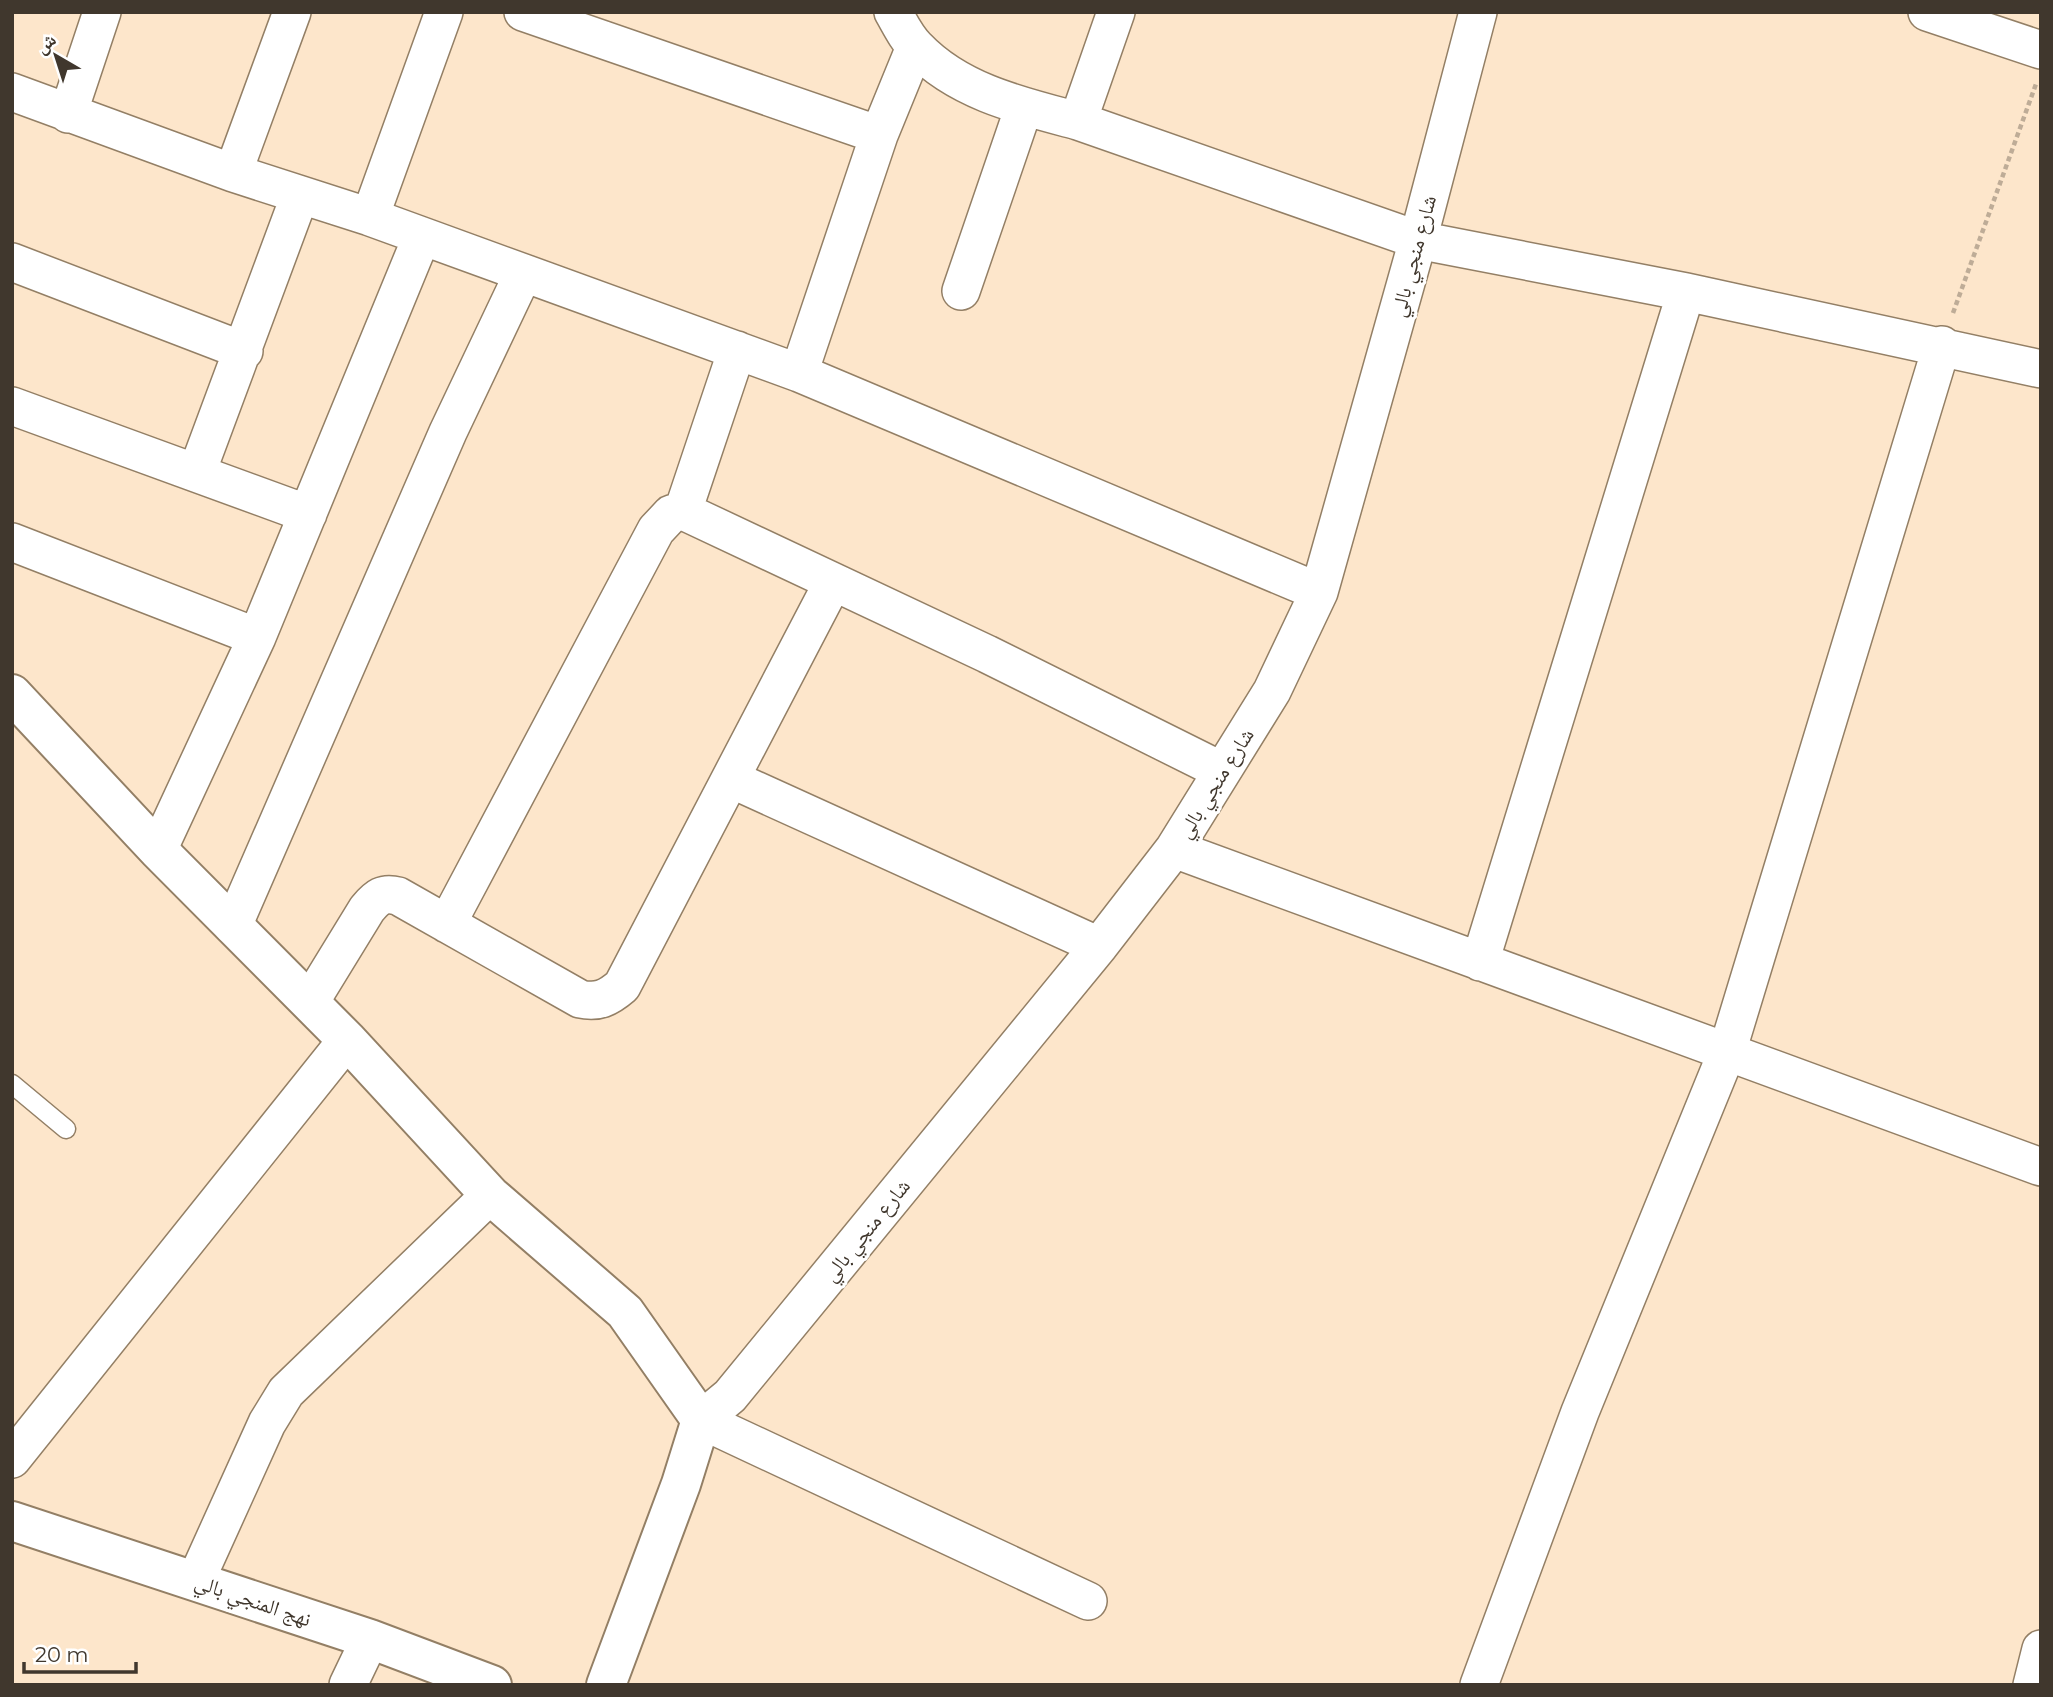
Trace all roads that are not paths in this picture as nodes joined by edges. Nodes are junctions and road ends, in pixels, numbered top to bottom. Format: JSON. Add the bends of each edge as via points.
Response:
{"nodes":[{"id":1,"x":102,"y":12,"type":"edge"},
{"id":2,"x":292,"y":12,"type":"edge"},
{"id":3,"x":444,"y":12,"type":"edge"},
{"id":4,"x":523,"y":12,"type":"edge"},
{"id":5,"x":893,"y":12,"type":"edge"},
{"id":6,"x":1116,"y":12,"type":"edge"},
{"id":7,"x":1478,"y":12,"type":"edge"},
{"id":8,"x":1927,"y":12,"type":"edge"},
{"id":9,"x":915,"y":47,"type":"junction"},
{"id":10,"x":2038,"y":66,"type":"edge"},
{"id":11,"x":12,"y":92,"type":"edge"},
{"id":12,"x":1024,"y":107,"type":"junction"},
{"id":13,"x":68,"y":114,"type":"junction"},
{"id":14,"x":1078,"y":121,"type":"junction"},
{"id":15,"x":880,"y":135,"type":"junction"},
{"id":16,"x":233,"y":173,"type":"junction"},
{"id":17,"x":300,"y":195,"type":"junction"},
{"id":18,"x":370,"y":217,"type":"junction"},
{"id":19,"x":422,"y":236,"type":"junction"},
{"id":20,"x":1418,"y":240,"type":"junction"},
{"id":21,"x":12,"y":262,"type":"edge"},
{"id":22,"x":523,"y":274,"type":"junction"},
{"id":23,"x":961,"y":291,"type":"dead end"},
{"id":24,"x":1686,"y":292,"type":"junction"},
{"id":25,"x":1942,"y":345,"type":"junction"},
{"id":26,"x":737,"y":350,"type":"junction"},
{"id":27,"x":244,"y":351,"type":"junction"},
{"id":28,"x":2041,"y":369,"type":"edge"},
{"id":29,"x":799,"y":373,"type":"junction"},
{"id":30,"x":12,"y":406,"type":"edge"},
{"id":31,"x":197,"y":472,"type":"junction"},
{"id":32,"x":683,"y":511,"type":"junction"},
{"id":33,"x":308,"y":514,"type":"junction"},
{"id":34,"x":12,"y":542,"type":"edge"},
{"id":35,"x":833,"y":582,"type":"junction"},
{"id":36,"x":1319,"y":592,"type":"junction"},
{"id":37,"x":257,"y":637,"type":"junction"},
{"id":38,"x":12,"y":694,"type":"edge"},
{"id":39,"x":1222,"y":771,"type":"junction"},
{"id":40,"x":731,"y":779,"type":"junction"},
{"id":41,"x":1174,"y":849,"type":"junction"},
{"id":42,"x":159,"y":850,"type":"junction"},
{"id":43,"x":447,"y":924,"type":"junction"},
{"id":44,"x":233,"y":926,"type":"junction"},
{"id":45,"x":1099,"y":946,"type":"junction"},
{"id":46,"x":1480,"y":962,"type":"junction"},
{"id":47,"x":310,"y":1002,"type":"junction"},
{"id":48,"x":347,"y":1040,"type":"junction"},
{"id":49,"x":1727,"y":1052,"type":"junction"},
{"id":50,"x":12,"y":1084,"type":"edge"},
{"id":51,"x":66,"y":1129,"type":"dead end"},
{"id":52,"x":2041,"y":1167,"type":"edge"},
{"id":53,"x":491,"y":1195,"type":"junction"},
{"id":54,"x":701,"y":1420,"type":"junction"},
{"id":55,"x":12,"y":1459,"type":"edge"},
{"id":56,"x":12,"y":1521,"type":"edge"},
{"id":57,"x":196,"y":1580,"type":"junction"},
{"id":58,"x":1088,"y":1601,"type":"dead end"},
{"id":59,"x":370,"y":1639,"type":"junction"},
{"id":60,"x":2041,"y":1649,"type":"edge"},
{"id":61,"x":348,"y":1685,"type":"edge"},
{"id":62,"x":492,"y":1685,"type":"edge"},
{"id":63,"x":606,"y":1685,"type":"edge"},
{"id":64,"x":1479,"y":1685,"type":"edge"},
{"id":65,"x":2032,"y":1685,"type":"edge"}],
"edges":[{"from":1,"to":13,"type":"street"},
{"from":2,"to":16,"type":"street"},
{"from":3,"to":18,"type":"street"},
{"from":4,"to":15,"type":"street"},
{"from":5,"to":9,"type":"street"},
{"from":6,"to":14,"type":"street"},
{"from":7,"to":20,"type":"street","name":"شارع منجي بالي"},
{"from":8,"to":10,"type":"street"},
{"from":9,"to":12,"type":"street","via":[[943,72]]},
{"from":9,"to":15,"type":"street"},
{"from":11,"to":13,"type":"street"},
{"from":12,"to":14,"type":"street"},
{"from":12,"to":23,"type":"street"},
{"from":13,"to":16,"type":"street"},
{"from":14,"to":20,"type":"street"},
{"from":15,"to":29,"type":"street"},
{"from":16,"to":17,"type":"street"},
{"from":17,"to":18,"type":"street"},
{"from":17,"to":27,"type":"street"},
{"from":18,"to":19,"type":"street"},
{"from":19,"to":22,"type":"street"},
{"from":19,"to":33,"type":"street"},
{"from":20,"to":24,"type":"street"},
{"from":20,"to":36,"type":"street","name":"شارع منجي بالي"},
{"from":21,"to":27,"type":"street"},
{"from":22,"to":26,"type":"street"},
{"from":22,"to":44,"type":"street","via":[[448,432]]},
{"from":24,"to":25,"type":"street"},
{"from":24,"to":46,"type":"street"},
{"from":25,"to":28,"type":"street"},
{"from":25,"to":49,"type":"street"},
{"from":26,"to":29,"type":"street"},
{"from":26,"to":32,"type":"street"},
{"from":27,"to":31,"type":"street"},
{"from":29,"to":36,"type":"street"},
{"from":30,"to":31,"type":"street"},
{"from":31,"to":33,"type":"street"},
{"from":32,"to":35,"type":"street"},
{"from":32,"to":43,"type":"street","via":[[671,514],[656,530]]},
{"from":33,"to":37,"type":"street"},
{"from":34,"to":37,"type":"street"},
{"from":35,"to":39,"type":"street"},
{"from":35,"to":40,"type":"street"},
{"from":36,"to":39,"type":"street","name":"شارع منجي بالي","via":[[1272,691]]},
{"from":37,"to":42,"type":"street"},
{"from":38,"to":42,"type":"street"},
{"from":39,"to":41,"type":"street","name":"شارع منجي بالي"},
{"from":40,"to":43,"type":"street","via":[[622,986],[609,997],[594,1002],[580,999]]},
{"from":40,"to":45,"type":"street"},
{"from":41,"to":45,"type":"street","name":"شارع منجي بالي"},
{"from":41,"to":46,"type":"street"},
{"from":42,"to":44,"type":"street"},
{"from":43,"to":47,"type":"street","via":[[398,896],[377,897]]},
{"from":44,"to":47,"type":"street"},
{"from":45,"to":54,"type":"street","name":"شارع منجي بالي","via":[[730,1396]]},
{"from":46,"to":49,"type":"street"},
{"from":47,"to":48,"type":"street"},
{"from":48,"to":53,"type":"street"},
{"from":48,"to":55,"type":"street"},
{"from":49,"to":52,"type":"street"},
{"from":49,"to":64,"type":"street","via":[[1580,1412]]},
{"from":50,"to":51,"type":"lane"},
{"from":53,"to":54,"type":"street","via":[[625,1312]]},
{"from":53,"to":57,"type":"street","via":[[286,1392],[267,1423]]},
{"from":54,"to":58,"type":"street"},
{"from":54,"to":63,"type":"street"},
{"from":56,"to":57,"type":"street","name":"نهج المنجي بالي"},
{"from":57,"to":59,"type":"street","name":"نهج المنجي بالي"},
{"from":59,"to":61,"type":"street"},
{"from":59,"to":62,"type":"street","name":"نهج المنجي بالي"},
{"from":60,"to":65,"type":"street"}]}
